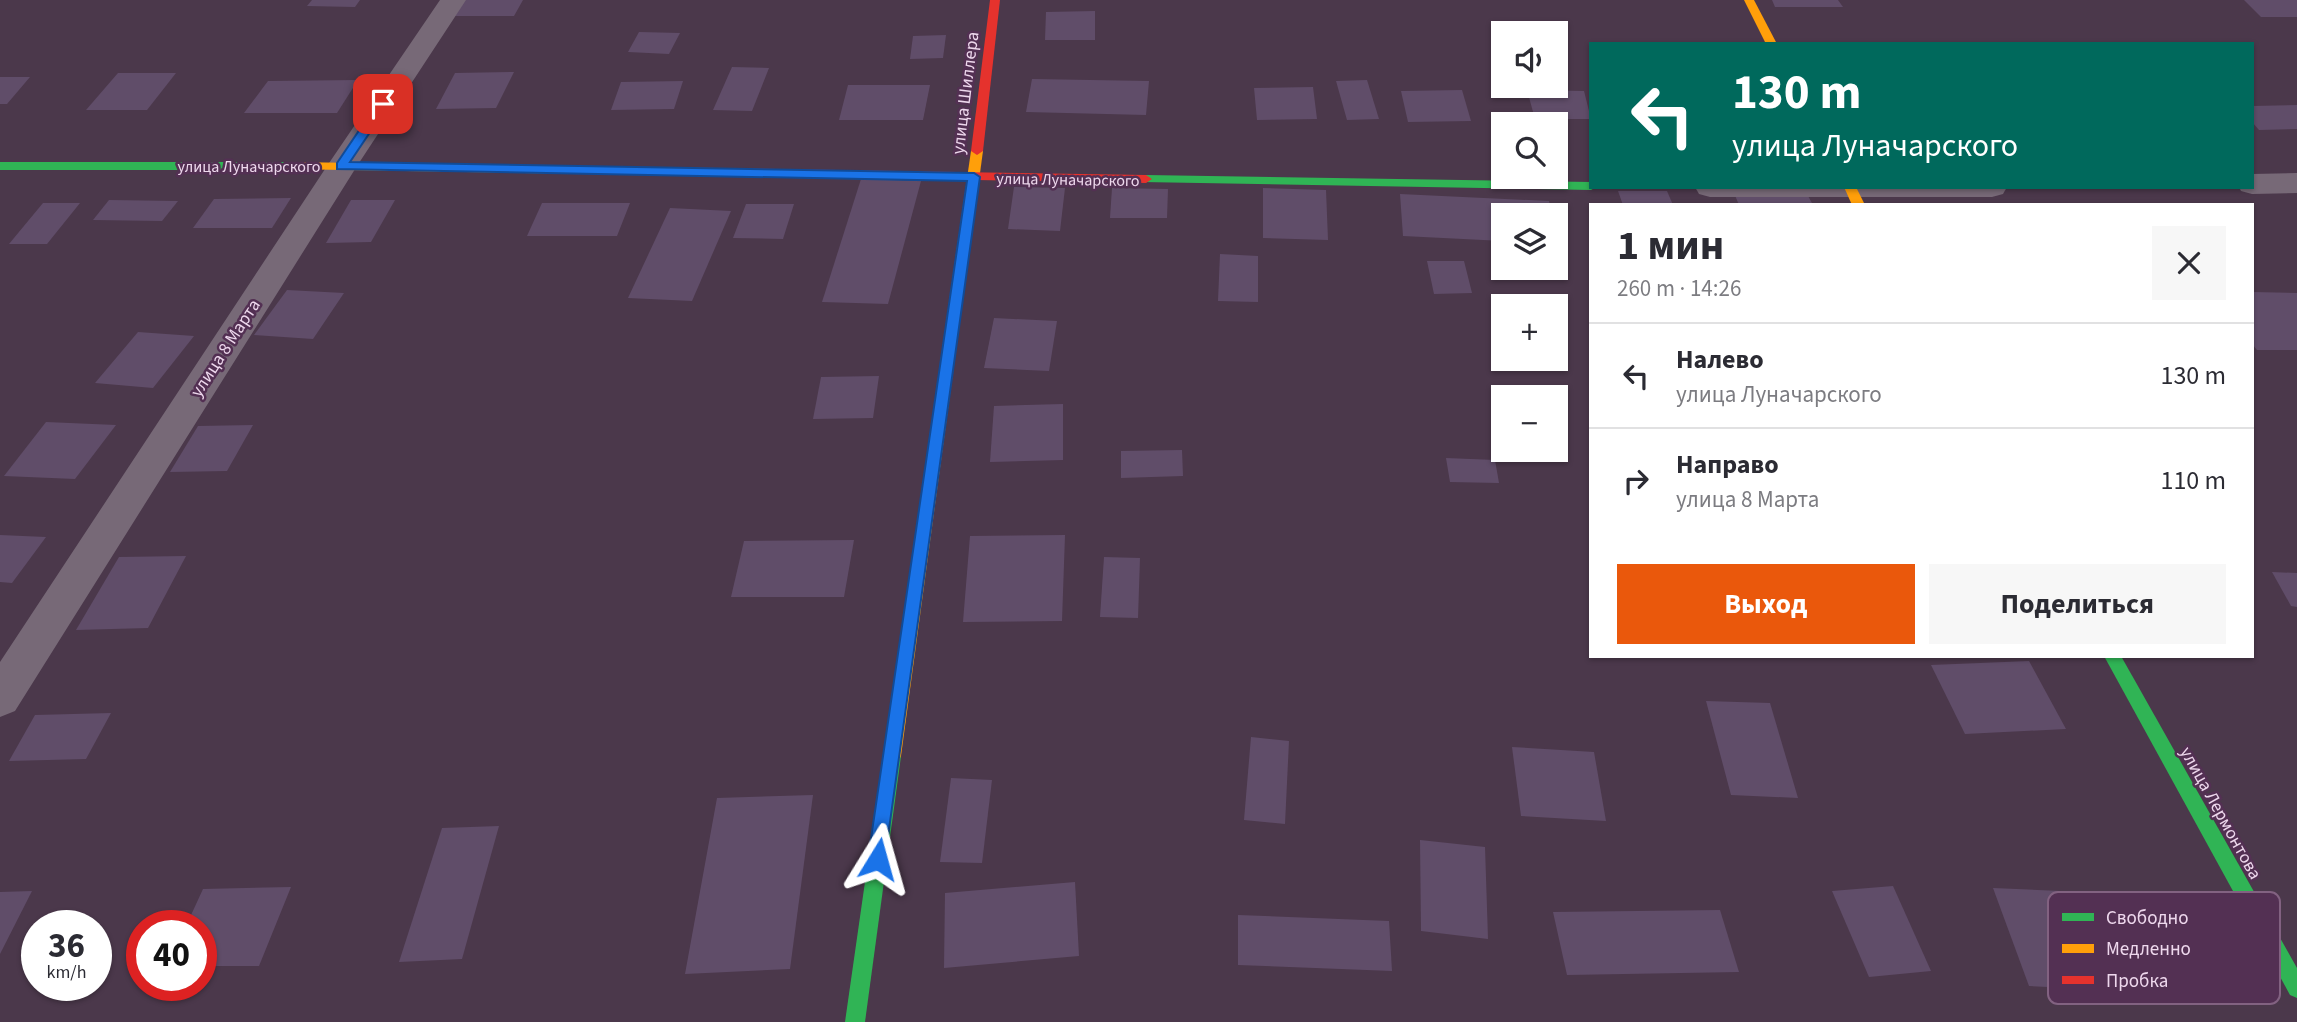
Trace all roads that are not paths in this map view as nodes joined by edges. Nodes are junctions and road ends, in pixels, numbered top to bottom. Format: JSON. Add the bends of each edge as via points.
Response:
{"nodes":[{"id":1,"x":453,"y":0,"type":"edge"},
{"id":2,"x":995,"y":0,"type":"edge"},
{"id":3,"x":1749,"y":0,"type":"edge"},
{"id":4,"x":1771,"y":42,"type":"edge"},
{"id":5,"x":0,"y":166,"type":"edge"},
{"id":6,"x":342,"y":166,"type":"junction"},
{"id":7,"x":974,"y":177,"type":"junction"},
{"id":8,"x":2297,"y":183,"type":"edge"},
{"id":9,"x":2254,"y":184,"type":"edge"},
{"id":10,"x":1589,"y":186,"type":"edge"},
{"id":11,"x":1751,"y":189,"type":"edge"},
{"id":12,"x":1952,"y":189,"type":"edge"},
{"id":13,"x":1853,"y":194,"type":"edge"},
{"id":14,"x":2113,"y":658,"type":"edge"},
{"id":15,"x":0,"y":698,"type":"edge"},
{"id":16,"x":2244,"y":892,"type":"edge"},
{"id":17,"x":2280,"y":957,"type":"edge"},
{"id":18,"x":2297,"y":988,"type":"edge"},
{"id":19,"x":855,"y":1022,"type":"edge"}],
"edges":[{"from":1,"to":6,"type":"street","name":"улица 8 Марта"},
{"from":2,"to":7,"type":"street","name":"улица Шиллера"},
{"from":3,"to":4,"type":"street"},
{"from":5,"to":6,"type":"street","name":"улица Луначарского"},
{"from":6,"to":7,"type":"street","name":"улица Луначарского"},
{"from":6,"to":15,"type":"street","name":"улица 8 Марта"},
{"from":7,"to":10,"type":"street","name":"улица Луначарского"},
{"from":7,"to":19,"type":"street","name":"улица Шиллера"},
{"from":8,"to":9,"type":"street"},
{"from":11,"to":13,"type":"street"},
{"from":12,"to":13,"type":"street"},
{"from":14,"to":16,"type":"street","name":"улица Лермонтова"},
{"from":17,"to":18,"type":"street","name":"улица Лермонтова"}]}
